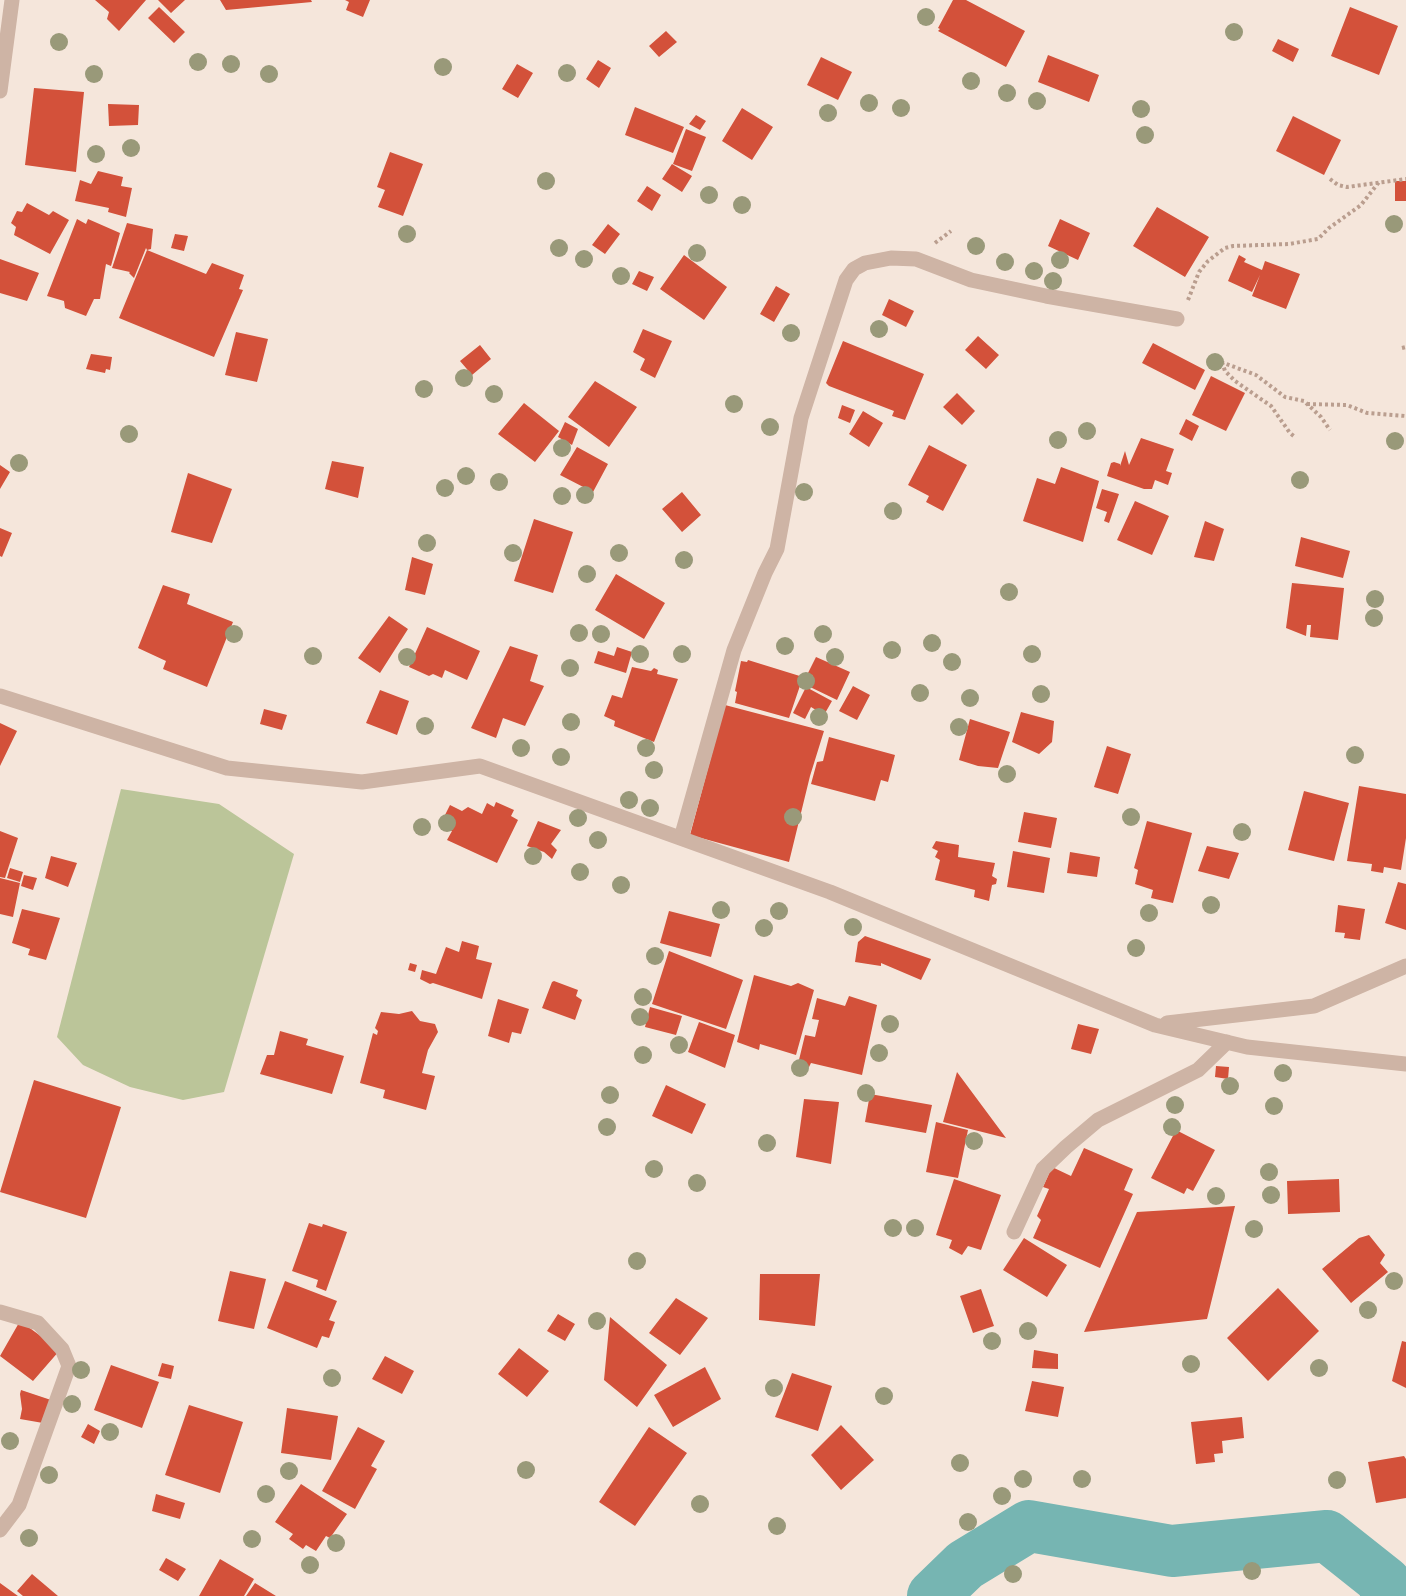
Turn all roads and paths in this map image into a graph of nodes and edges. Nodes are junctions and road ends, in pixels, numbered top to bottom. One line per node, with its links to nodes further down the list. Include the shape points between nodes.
1 (12, 0): 2 (street)
2 (0, 91)
3 (1330, 179): 5 (path, via 1347,187)
4 (1406, 179): 5 (path)
5 (1379, 182): 6 (path, via 1361,205 1318,239 1225,249 1199,273)
6 (1178, 319): 12 (street, via 971,280 916,259 891,258 854,269 846,280 801,418 777,549 734,650)
7 (1306, 404): 8 (path, via 1339,404 1367,413); 9 (path); 10 (path, via 1280,394 1256,375 1221,362 1235,381 1271,406)
8 (1406, 416)
9 (1330, 430)
10 (1295, 437)
11 (0, 696): 12 (street, via 227,768 362,782 480,766)
12 (681, 838): 14 (street, via 830,892)
13 (1406, 966): 14 (street, via 1314,1006)
14 (1155, 1025): 15 (street)
15 (1227, 1042): 16 (street); 17 (street, via 1198,1070 1098,1120 1066,1147 1043,1169)
16 (1406, 1064)
17 (1014, 1232)
18 (0, 1312): 19 (street, via 38,1323 62,1349 69,1366 19,1505)
19 (0, 1530)

